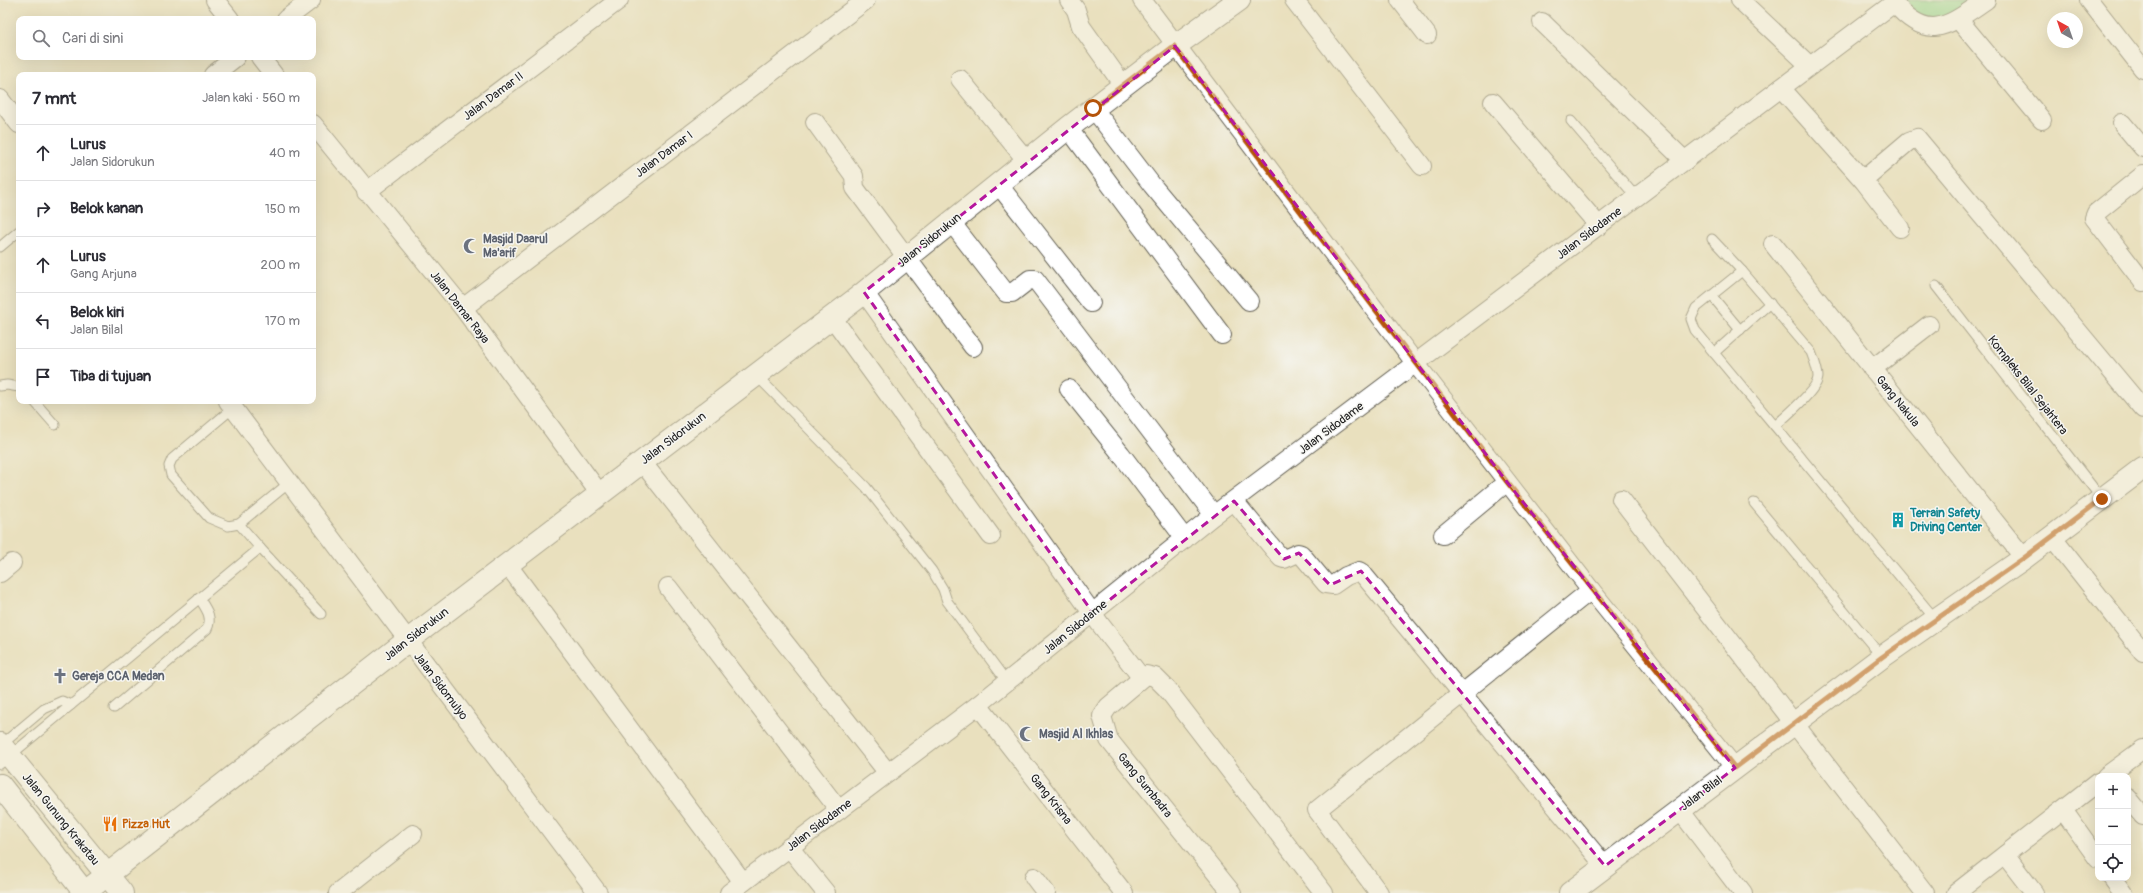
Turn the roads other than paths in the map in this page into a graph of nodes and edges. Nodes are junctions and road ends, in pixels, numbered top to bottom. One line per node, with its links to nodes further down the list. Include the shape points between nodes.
1 (215, 0): 14 (street)
2 (311, 0): 15 (street)
3 (619, 0): 46 (street, Jalan Damar II)
4 (866, 0): 64 (street, Jalan Damar I)
5 (1069, 0): 27 (street, via 1076,10 1081,26)
6 (1142, 0): 19 (street)
7 (1239, 0): 19 (street, Jalan Sidorukun)
8 (1294, 0): 42 (street)
9 (1400, 0): 18 (street)
10 (1740, 0): 22 (street)
11 (1986, 0): 16 (street)
12 (2089, 0): 23 (street)
13 (1892, 1): 16 (street, Jalan Sidodame, via 1905,16 1929,27 1940,27); 22 (street, Jalan Sidodame)
14 (228, 16)
15 (290, 16)
16 (1958, 19): 33 (street)
17 (1542, 22): 41 (street)
18 (1427, 35)
19 (1174, 46): 27 (street, Jalan Sidorukun); 71 (street)
20 (232, 60): 24 (street)
21 (262, 60): 25 (street)
22 (1810, 66): 28 (street, Jalan Sidodame)
23 (2143, 69)
24 (217, 72)
25 (272, 72)
26 (960, 79): 40 (street)
27 (1124, 85): 31 (street, Jalan Sidorukun)
28 (1781, 88): 41 (street, Jalan Sidodame); 44 (street)
29 (0, 99): 32 (street)
30 (1493, 102): 49 (street)
31 (1093, 108): 38 (street, Jalan Sidorukun); 61 (street, via 1152,185)
32 (16, 120)
33 (2042, 120)
34 (1571, 121): 47 (lane)
35 (815, 122): 55 (street, via 854,176 855,188)
36 (2122, 123): 39 (street)
37 (316, 128): 46 (street, Jalan Damar Raya)
38 (1068, 128): 40 (street, Jalan Sidorukun); 68 (street)
39 (2143, 148)
40 (1027, 161): 45 (street, Jalan Sidorukun)
41 (1685, 161): 47 (street, Jalan Sidodame)
42 (1422, 166)
43 (2143, 176): 57 (street, via 2096,213 2094,218)
44 (1863, 180): 50 (street); 79 (street, via 1909,140 1917,138)
45 (998, 184): 48 (street, Jalan Sidorukun); 62 (street)
46 (366, 192): 64 (street, Jalan Damar Raya)
47 (1636, 198): 49 (street, Jalan Sidodame)
48 (951, 222): 55 (street, Jalan Sidorukun); 91 (street, via 1006,293 1012,292 1030,279 1035,279)
49 (1599, 226): 71 (street, Jalan Sidodame)
50 (1900, 228)
51 (16, 234): 54 (lane)
52 (1712, 240): 56 (lane)
53 (1773, 244): 72 (street, Gang Nakula)
54 (0, 247)
55 (906, 259): 59 (street, Jalan Sidorukun); 69 (street)
56 (1742, 271): 60 (lane); 63 (lane)
57 (2143, 282)
58 (1936, 286): 88 (lane, Kompleks Bilal Sejahtera)
59 (864, 292): 65 (street, Jalan Sidorukun); 103 (street)
60 (1712, 296): 67 (lane); 70 (lane, via 1696,308 1691,319 1695,330)
61 (1249, 301)
62 (1092, 303)
63 (1770, 304): 67 (lane); 81 (lane, via 1811,352 1819,378 1814,387)
64 (463, 308): 86 (street, Jalan Damar Raya)
65 (832, 317): 73 (street, Jalan Sidorukun); 94 (street)
66 (1929, 325): 72 (street)
67 (1740, 330): 70 (lane)
68 (1222, 334)
69 (973, 347)
70 (1714, 353): 81 (lane)
71 (1416, 364): 84 (street); 89 (street, Jalan Sidodame)
72 (1872, 370): 98 (street, Gang Nakula)
73 (756, 375): 82 (street, Jalan Sidorukun); 110 (lane, via 866,487 932,571 947,601)
74 (0, 386): 75 (lane)
75 (16, 386)
76 (1069, 389): 96 (street, via 1122,454)
77 (37, 404): 80 (lane)
78 (230, 404): 85 (street, Jalan Sidomulyo); 92 (lane, via 172,460 169,466 171,475 209,518 228,526)
79 (2143, 409)
80 (55, 425)
81 (1775, 426): 105 (lane)
82 (642, 462): 86 (street, Jalan Sidorukun); 119 (street)
83 (2143, 468): 88 (street, Jalan Bilal)
84 (1507, 482): 93 (street); 101 (street)
85 (289, 483): 92 (lane); 106 (street, Jalan Sidomulyo)
86 (600, 494): 99 (street, Jalan Sidorukun)
87 (1621, 499): 115 (street)
88 (2102, 499): 95 (street, Jalan Bilal)
89 (1234, 501): 91 (street, Jalan Sidodame); 111 (street, via 1281,558 1301,554 1326,584 1333,585 1352,574 1362,573)
90 (1754, 503): 108 (lane)
91 (1214, 516): 96 (street, Jalan Sidodame)
92 (239, 524): 97 (lane)
93 (1443, 535)
94 (991, 536)
95 (2052, 537): 98 (street, Jalan Bilal); 107 (street)
96 (1185, 539): 103 (street, Jalan Sidodame)
97 (260, 548): 102 (lane); 104 (lane)
98 (2024, 558): 105 (street, Jalan Bilal)
99 (507, 564): 106 (street, Jalan Sidorukun); 136 (street)
100 (668, 587): 125 (street)
101 (1591, 590): 111 (street); 118 (street)
102 (200, 598): 112 (lane); 114 (lane, via 210,616 210,623 206,629)
103 (1093, 613): 109 (street); 110 (street, Jalan Sidodame)
104 (320, 614)
105 (1936, 620): 108 (street, Jalan Bilal)
106 (407, 641): 133 (street, Jalan Sidorukun); 140 (street, Jalan Sidomulyo)
107 (2143, 652)
108 (1882, 657): 115 (street, Jalan Bilal)
109 (1141, 677): 145 (street, Gang Sumbadra, via 1108,707 1102,716 1109,740); 146 (street, via 1155,677 1167,689)
110 (1007, 682): 113 (street, Jalan Sidodame)
111 (1461, 694): 132 (street); 147 (street, via 1316,810)
112 (71, 705): 117 (lane); 117 (lane, via 62,701 44,709)
113 (978, 705): 119 (street, Jalan Sidodame); 144 (street, Gang Krisna)
114 (114, 708)
115 (1793, 724): 118 (street, Jalan Bilal); 150 (street)
116 (2143, 749): 120 (street)
117 (2, 751): 133 (street, Jalan Gunung Krakatau)
118 (1735, 768): 124 (street, Jalan Bilal)
119 (888, 773): 125 (street, Jalan Sidodame)
120 (2110, 773)
121 (2095, 784): 126 (street)
122 (0, 785): 137 (street)
123 (2131, 802): 127 (street)
124 (1679, 809): 132 (street, Jalan Bilal); 149 (street)
125 (839, 810): 129 (street, Jalan Sidodame)
126 (2063, 810): 130 (street); 131 (street)
127 (2143, 816)
128 (413, 834): 139 (street)
129 (789, 847): 136 (street, Jalan Sidodame); 142 (street)
130 (2005, 855): 151 (street); 152 (street)
131 (2095, 855)
132 (1605, 866): 148 (street, Jalan Bilal)
133 (106, 875): 137 (street, Jalan Sidorukun); 138 (street, Jalan Gunung Krakatau)
134 (1034, 878): 143 (street)
135 (2114, 881): 153 (street)
136 (743, 882): 141 (street, Jalan Sidodame)
137 (84, 893)
138 (122, 893)
139 (338, 893)
140 (598, 893)
141 (729, 893)
142 (826, 893)
143 (1046, 893)
144 (1124, 893)
145 (1232, 893)
146 (1324, 893)
147 (1379, 893)
148 (1570, 893)
149 (1744, 893)
150 (1924, 893)
151 (1956, 893)
152 (2034, 893)
153 (2123, 893)

